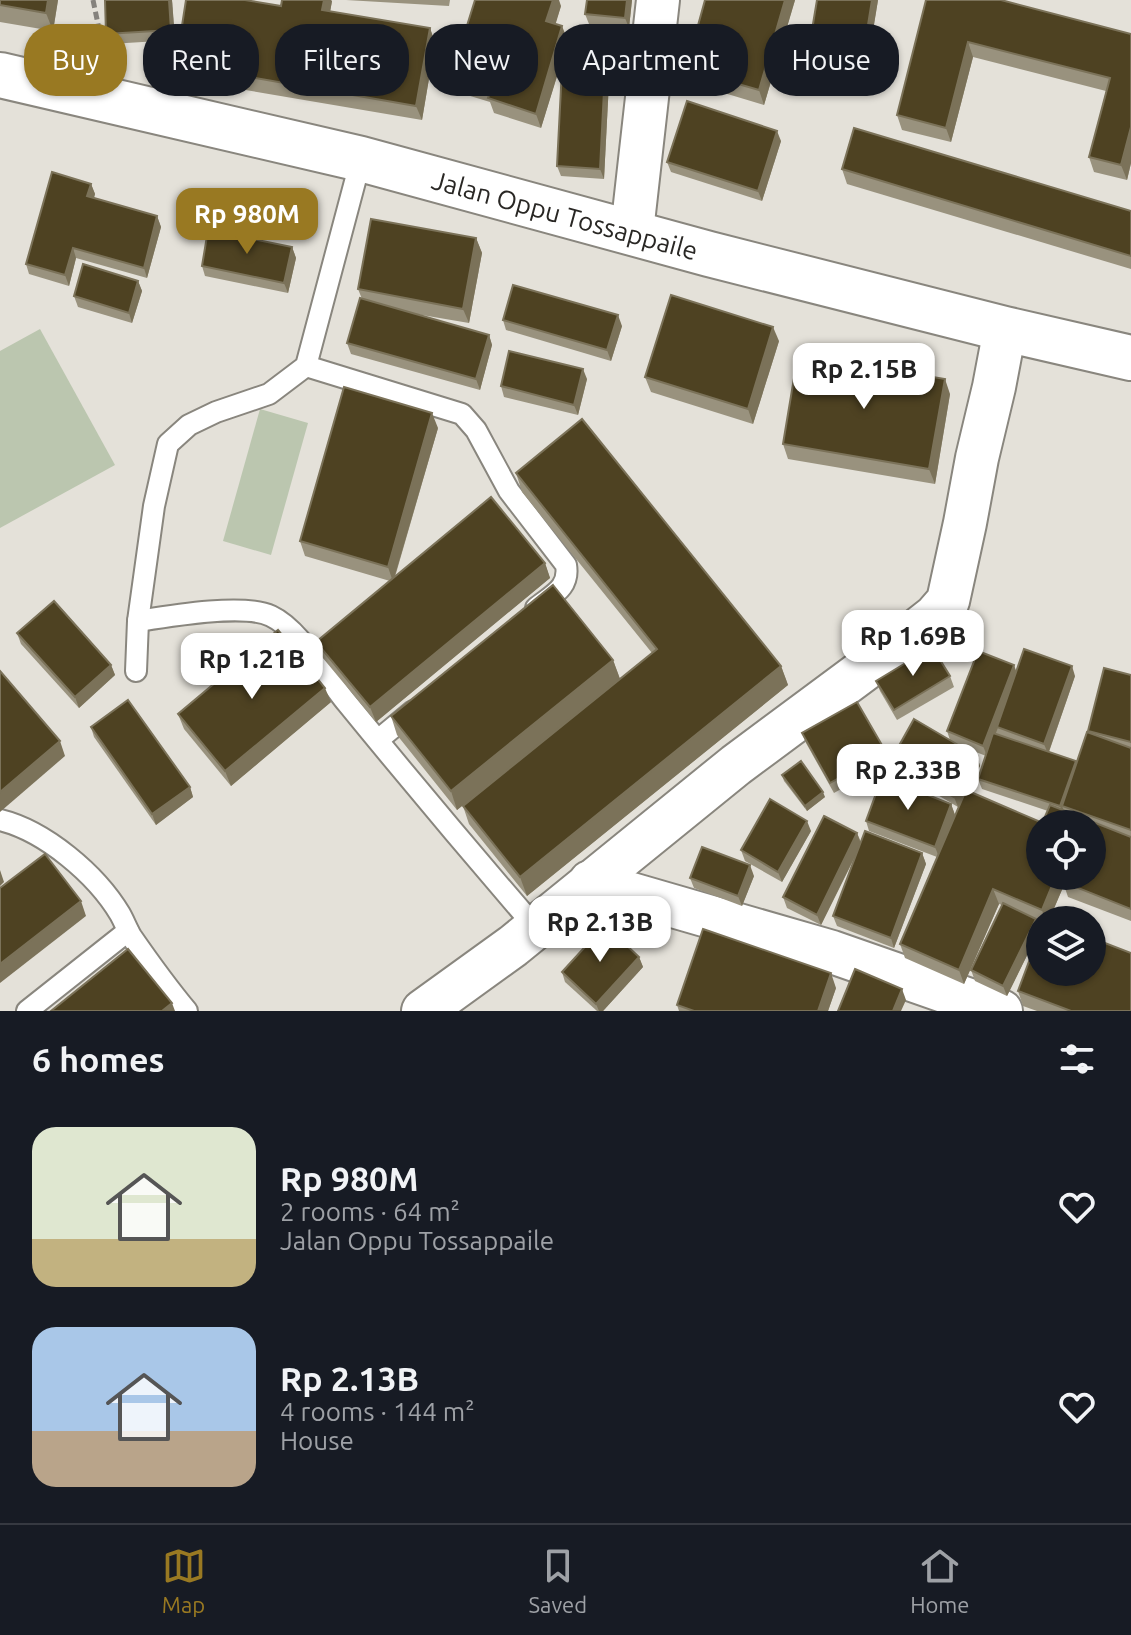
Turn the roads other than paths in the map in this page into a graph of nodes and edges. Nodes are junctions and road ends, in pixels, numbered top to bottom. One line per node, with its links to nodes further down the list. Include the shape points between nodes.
1 (658, 0): 4 (street)
2 (0, 75): 3 (main road, Jalan Oppu Tossappaile)
3 (361, 159): 4 (main road, Jalan Oppu Tossappaile); 7 (lane)
4 (632, 231): 5 (main road, Jalan Oppu Tossappaile)
5 (1005, 329): 6 (main road, Jalan Oppu Tossappaile); 14 (street, via 948,601)
6 (1131, 358)
7 (306, 366): 8 (lane, via 269,394 189,425 168,444); 9 (lane, via 462,414 476,430 509,491 566,565 563,586)
8 (138, 621): 10 (lane); 12 (lane, via 255,611 271,616 290,628)
9 (516, 625)
10 (136, 671)
11 (424, 702): 12 (lane)
12 (378, 740): 15 (lane)
13 (0, 820): 16 (lane, via 43,838 79,866)
14 (590, 882): 15 (street); 20 (street, via 832,952)
15 (536, 928): 19 (street)
16 (128, 931): 17 (lane); 18 (lane)
17 (27, 1011)
18 (187, 1011)
19 (423, 1011)
20 (1001, 1011)

